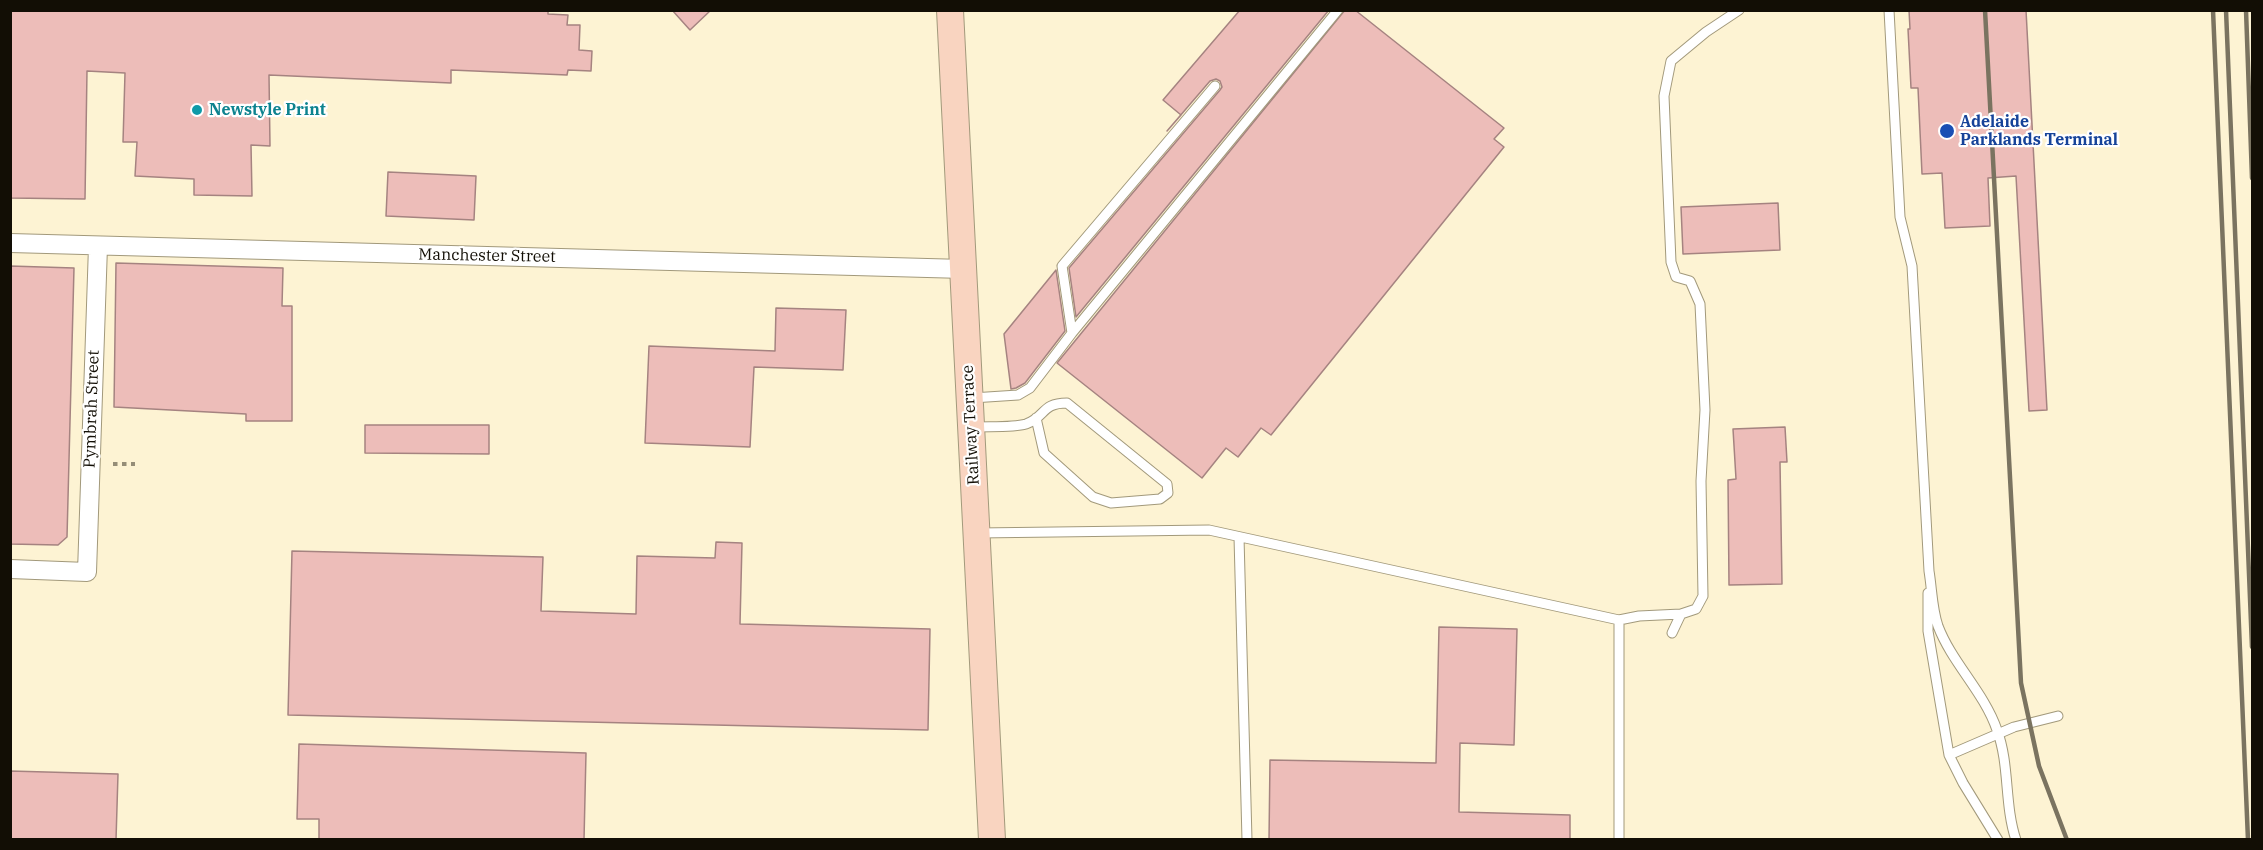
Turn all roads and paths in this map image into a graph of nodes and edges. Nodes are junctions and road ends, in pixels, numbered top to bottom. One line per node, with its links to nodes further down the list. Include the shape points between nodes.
1 (951, 10): 8 (main road, Railway Terrace)
2 (1338, 10): 9 (lane)
3 (1739, 10): 19 (lane, via 1671,61 1664,96 1671,262 1676,277 1690,281 1700,304 1705,410 1701,482 1703,596 1696,609)
4 (1889, 10): 18 (lane, via 1900,218 1912,266)
5 (1215, 86): 9 (lane, via 1062,266)
6 (10, 243): 7 (street, Manchester Street)
7 (98, 246): 8 (street, Manchester Street); 17 (street, Pymbrah Street, via 87,572)
8 (964, 268): 10 (main road, Railway Terrace)
9 (1072, 333): 10 (lane, via 1030,388 1017,394)
10 (970, 398): 12 (main road, Railway Terrace)
11 (1036, 418): 11 (lane, via 1048,406 1067,404 1167,484 1168,493 1160,499 1111,503 1093,497 1044,453); 12 (lane, via 1026,424)
12 (971, 428): 15 (main road, Railway Terrace)
13 (113, 464): 14 (path)
14 (135, 464)
15 (976, 533): 16 (lane, via 1209,530); 25 (main road, Railway Terrace)
16 (1239, 537): 20 (lane); 26 (lane)
17 (10, 569)
18 (1929, 571): 23 (lane, via 1939,627); 24 (lane, via 1928,631)
19 (1682, 614): 20 (lane); 21 (lane)
20 (1618, 620): 27 (lane)
21 (1672, 633)
22 (2058, 716): 23 (lane)
23 (1999, 734): 24 (lane); 29 (lane)
24 (1950, 755): 28 (lane)
25 (992, 840)
26 (1247, 840)
27 (1619, 840)
28 (1998, 840)
29 (2016, 840)

